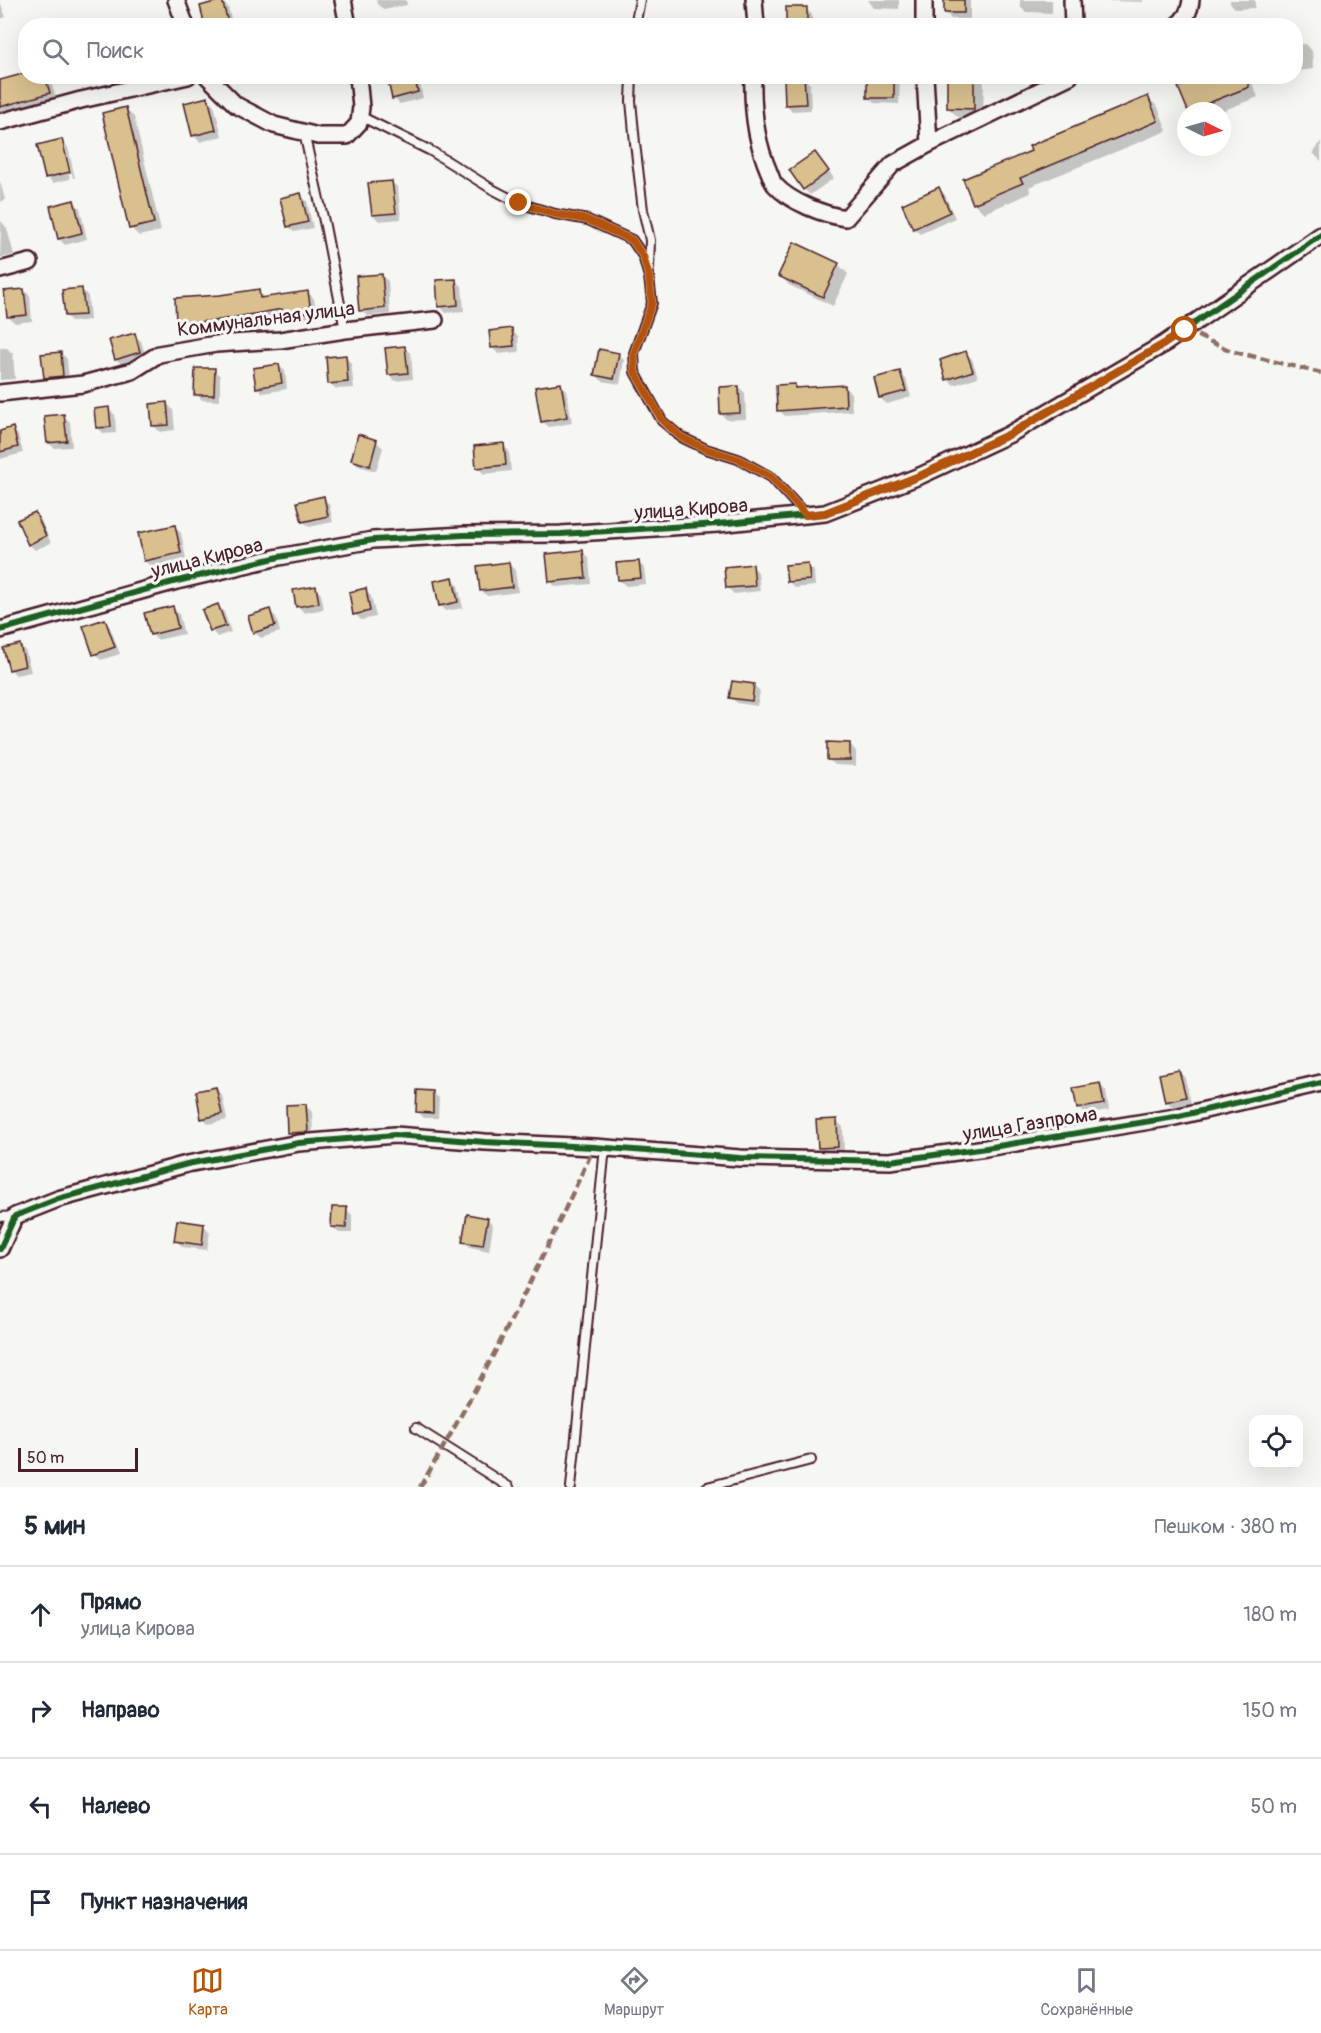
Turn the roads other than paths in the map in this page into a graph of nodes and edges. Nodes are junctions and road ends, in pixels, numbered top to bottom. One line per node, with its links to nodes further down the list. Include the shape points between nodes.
1 (176, 0): 8 (street)
2 (343, 0): 9 (street)
3 (640, 0): 10 (lane)
4 (754, 0): 11 (street)
5 (924, 0): 12 (street)
6 (1072, 0): 13 (street)
7 (1191, 0): 14 (street)
8 (183, 18)
9 (346, 18)
10 (636, 18)
11 (755, 18)
12 (924, 18)
13 (1073, 18)
14 (1185, 18)
15 (152, 84): 23 (street)
16 (215, 84): 24 (street, via 236,105 274,125)
17 (359, 84): 22 (street)
18 (632, 84): 29 (lane, via 635,143 650,240)
19 (753, 84): 25 (street, via 760,151 775,184 804,206 846,218 893,164)
20 (925, 84): 25 (street)
21 (1053, 84): 25 (street)
22 (360, 116): 24 (street, via 359,123 347,135); 29 (lane, via 431,151 519,203 588,220 632,240 643,256)
23 (0, 122)
24 (304, 133): 31 (lane)
25 (929, 144)
26 (1321, 235): 33 (street, улица Кирова, via 1164,344 1010,434 913,479 825,513)
27 (30, 262): 28 (street)
28 (0, 270)
29 (649, 277): 33 (lane, via 652,303 634,353 635,372 662,420 681,437 738,459 771,477)
30 (435, 320): 31 (street, Коммунальная улица)
31 (345, 330): 32 (street, Коммунальная улица, via 159,354 132,371 83,384)
32 (0, 393)
33 (806, 515): 34 (street, улица Кирова, via 561,534 373,540 173,582)
34 (0, 630)
35 (1321, 1083): 36 (street, улица Газпрома, via 1175,1117 900,1160 740,1158)
36 (605, 1147): 37 (street, улица Газпрома, via 395,1136 300,1143 187,1164); 42 (lane)
37 (7, 1217): 38 (street)
38 (0, 1249)
39 (416, 1428): 41 (lane)
40 (812, 1460): 43 (lane)
41 (509, 1487)
42 (571, 1487)
43 (707, 1487)

